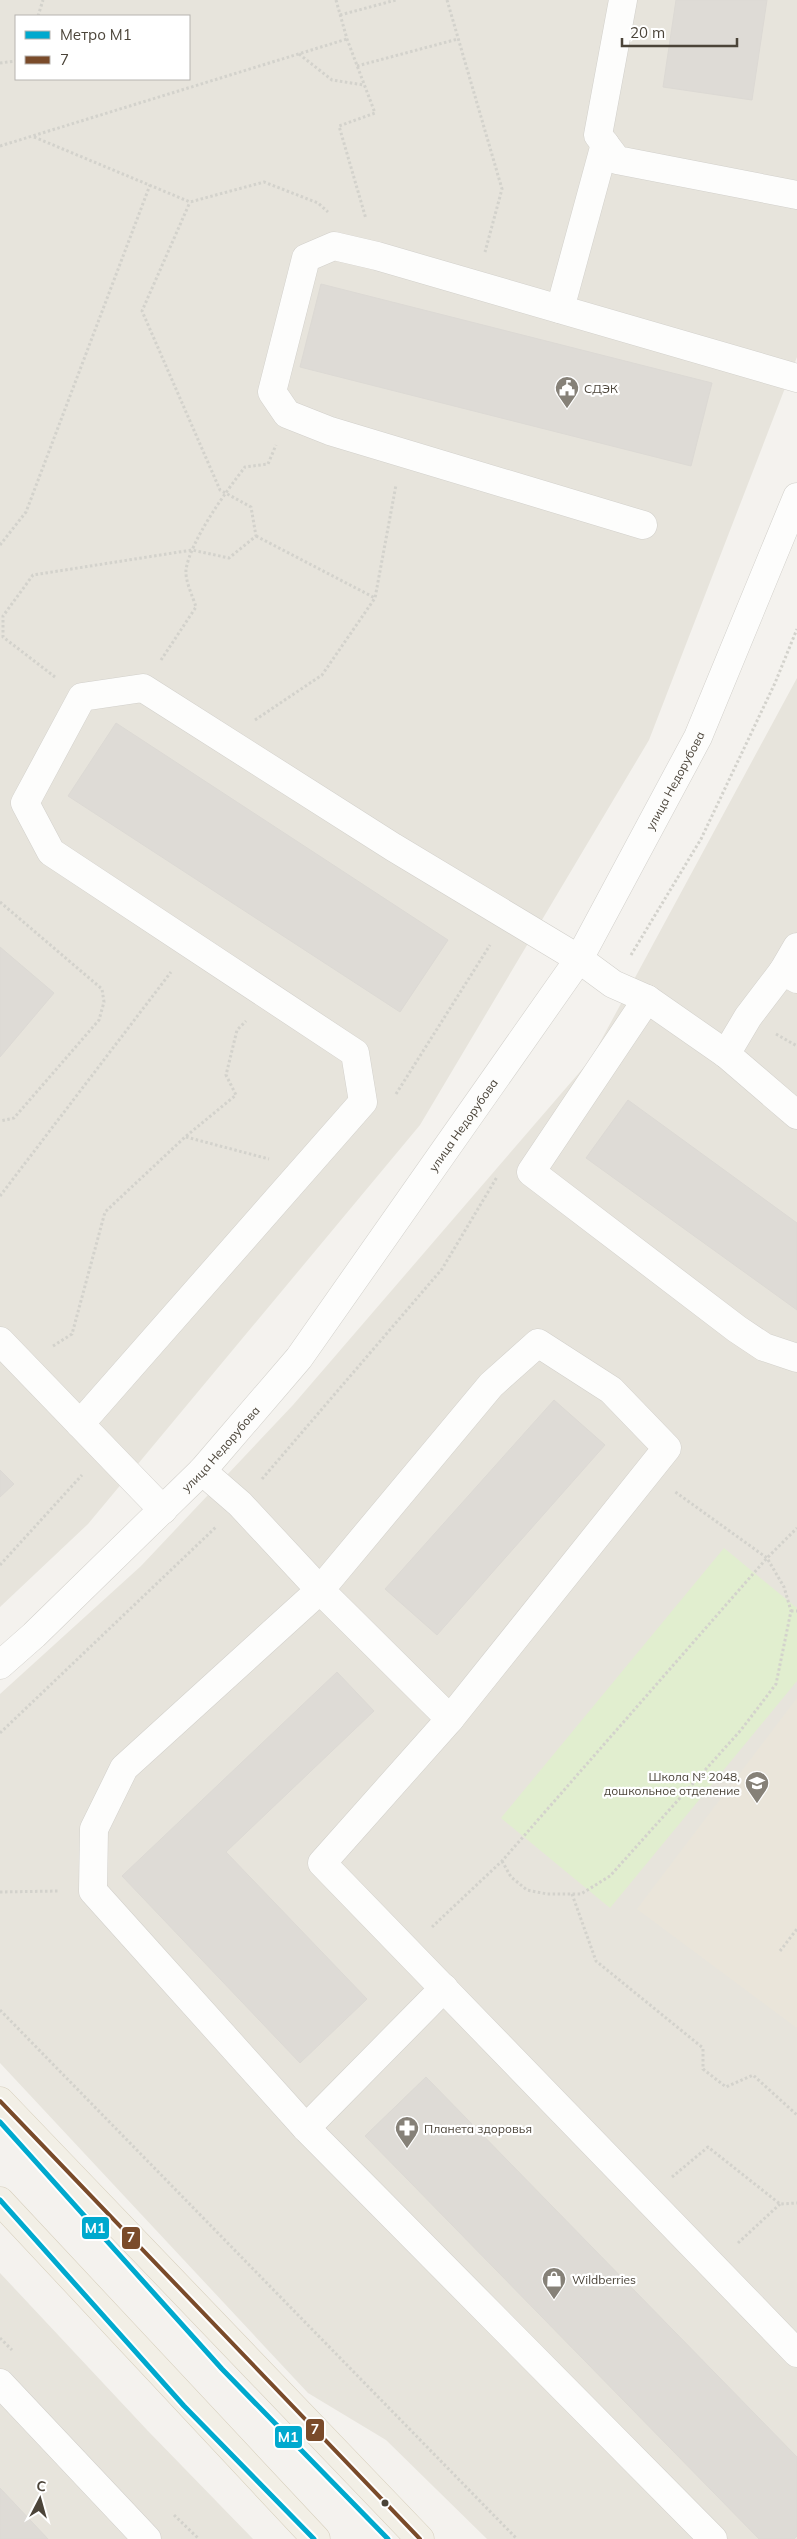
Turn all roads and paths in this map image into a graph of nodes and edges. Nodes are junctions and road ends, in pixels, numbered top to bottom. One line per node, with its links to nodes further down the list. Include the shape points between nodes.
1 (43, 0): 6 (path)
2 (336, 0): 7 (path)
3 (396, 0): 7 (path)
4 (447, 0): 9 (path)
5 (624, 0): 16 (street, via 598,135)
6 (38, 15)
7 (340, 15): 8 (path)
8 (347, 39): 10 (path); 13 (path)
9 (458, 39): 13 (path); 23 (path, via 502,189)
10 (299, 54): 14 (path, via 332,80); 15 (path)
11 (15, 61): 12 (path)
12 (0, 63)
13 (357, 66): 14 (path)
14 (364, 85): 22 (path, via 375,113 339,126)
15 (34, 137): 17 (path); 18 (path)
16 (605, 144): 19 (street, via 617,160); 24 (street)
17 (0, 146)
18 (150, 185): 20 (path); 32 (path, via 26,512)
19 (797, 195)
20 (190, 202): 21 (path, via 264,182 318,204 336,219); 28 (path, via 142,311 220,490)
21 (334, 246): 22 (street); 26 (street, via 306,258 272,392)
22 (377, 256): 23 (street)
23 (477, 285): 24 (street)
24 (560, 309): 25 (street)
25 (797, 378)
26 (287, 414): 27 (street, via 330,431); 28 (path, via 268,464 245,467)
27 (402, 452): 30 (street); 34 (path)
28 (225, 492): 31 (path, via 251,507); 33 (path)
29 (797, 497): 41 (street, улица Недорубова, via 698,738)
30 (643, 525)
31 (256, 536): 33 (path, via 229,558); 34 (path)
32 (0, 545)
33 (192, 550): 35 (path, via 186,572 196,607); 36 (path, via 33,575 3,616 3,637)
34 (375, 598): 37 (path, via 322,675 256,719)
35 (142, 688): 36 (street); 37 (street)
36 (82, 697): 39 (street, via 26,803 51,852)
37 (218, 736): 41 (street, via 392,847)
38 (0, 902): 47 (path, via 102,989 104,1002 99,1020 14,1118)
39 (192, 945): 43 (street); 50 (path)
40 (797, 947): 42 (street)
41 (579, 960): 44 (street, via 613,984); 55 (street, улица Недорубова, via 299,1358)
42 (790, 975): 45 (street, via 748,1017)
43 (270, 997): 48 (path, via 236,1030 226,1075 236,1094); 49 (street, via 355,1052 363,1102)
44 (647, 999): 45 (street); 52 (street, via 531,1172 764,1347)
45 (726, 1054): 46 (street)
46 (797, 1115)
47 (0, 1121)
48 (185, 1137): 49 (path); 53 (path, via 105,1212 72,1334)
49 (305, 1168): 54 (street)
50 (0, 1196)
51 (0, 1341): 53 (street)
52 (797, 1358)
53 (23, 1365): 54 (street)
54 (80, 1424): 57 (street)
55 (202, 1472): 57 (street, улица Недорубова); 60 (street, via 240,1504)
56 (648, 1472): 59 (path); 60 (street, via 667,1448 610,1390 538,1343 491,1385); 64 (street)
57 (163, 1510): 63 (street, улица Недорубова)
58 (797, 1528): 59 (path)
59 (767, 1558): 61 (path, via 784,1587); 65 (path)
60 (320, 1590): 64 (street); 66 (street, via 124,1768 94,1829)
61 (791, 1611): 62 (path); 68 (path, via 776,1684 741,1730 610,1876 581,1894)
62 (797, 1611)
63 (0, 1665)
64 (450, 1719): 70 (street, via 322,1863)
65 (502, 1861): 68 (path, via 511,1877 527,1890); 70 (path)
66 (93, 1891): 67 (path); 76 (street)
67 (0, 1892)
68 (572, 1894): 75 (path, via 596,1962 703,2048 703,2069 726,2087 753,2075)
69 (797, 1929): 71 (path)
70 (407, 1951): 72 (street)
71 (780, 1951)
72 (444, 1988): 76 (street); 77 (street)
73 (0, 2010): 87 (path)
74 (0, 2101): 86 (main road)
75 (797, 2115)
76 (306, 2128): 88 (street)
77 (646, 2198): 80 (path, via 708,2147); 81 (street)
78 (0, 2201): 85 (main road)
79 (797, 2203): 80 (path)
80 (780, 2204): 81 (path)
81 (713, 2267): 82 (street)
82 (797, 2353)
83 (0, 2383): 84 (street)
84 (148, 2539)
85 (316, 2539)
86 (420, 2539)
87 (517, 2539)
88 (713, 2539)

